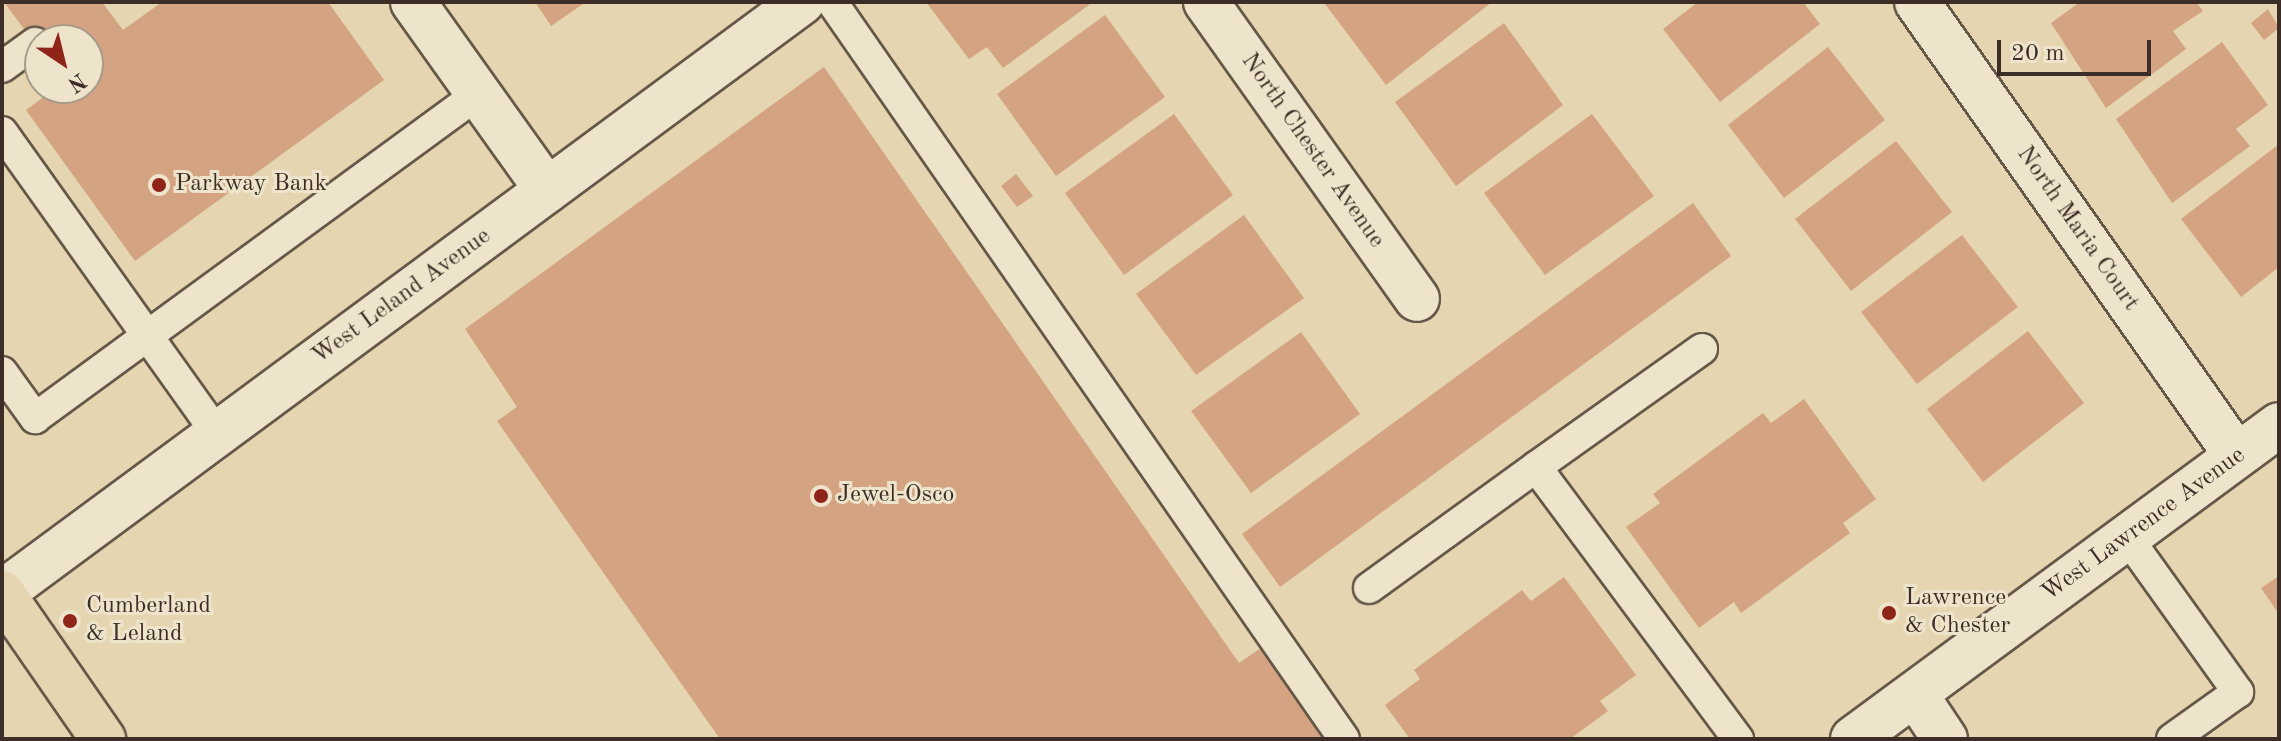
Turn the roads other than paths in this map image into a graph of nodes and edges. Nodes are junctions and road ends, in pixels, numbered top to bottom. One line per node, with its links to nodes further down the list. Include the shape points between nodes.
1 (413, 2): 8 (street)
2 (802, 2): 10 (street, West Leland Avenue)
3 (832, 2): 24 (lane)
4 (1206, 2): 11 (street, North Chester Avenue)
5 (1917, 2): 17 (street, North Maria Court)
6 (24, 51): 7 (lane)
7 (2, 67)
8 (478, 94): 10 (street); 12 (lane)
9 (2, 132): 12 (lane)
10 (547, 190): 16 (street, West Leland Avenue)
11 (1417, 299)
12 (148, 336): 14 (lane, via 35,418); 16 (lane)
13 (1702, 349): 18 (lane)
14 (2, 372)
15 (2279, 425): 17 (street, West Lawrence Avenue)
16 (217, 433): 21 (street, West Leland Avenue)
17 (2237, 456): 19 (street, West Lawrence Avenue)
18 (1536, 467): 20 (lane); 25 (lane)
19 (2127, 537): 22 (street, West Lawrence Avenue); 28 (lane, via 2238,692)
20 (1369, 588)
21 (2, 593): 23 (main road)
22 (1915, 694): 26 (street, West Lawrence Avenue); 27 (street)
23 (103, 739)
24 (1344, 739)
25 (1738, 739)
26 (1853, 739)
27 (1945, 739)
28 (2172, 739)

